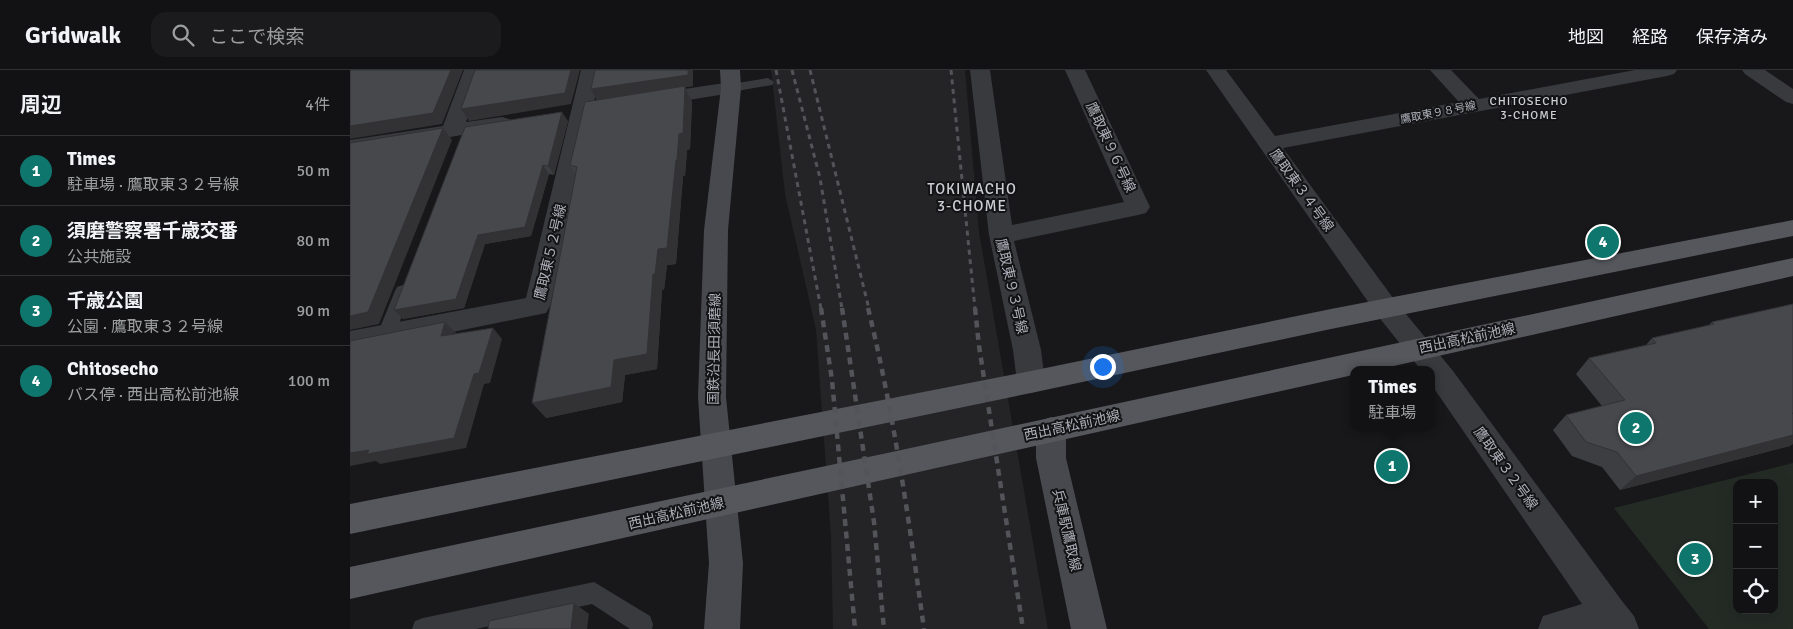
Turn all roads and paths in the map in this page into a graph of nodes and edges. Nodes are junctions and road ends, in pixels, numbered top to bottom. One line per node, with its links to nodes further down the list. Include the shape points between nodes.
1 (474, 70): 15 (street)
2 (591, 70): 23 (street, 鷹取東５２号線, via 537,306)
3 (980, 70): 19 (street, 鷹取東９３号線)
4 (1076, 70): 19 (street, 鷹取東９６号線, via 1138,207)
5 (1216, 70): 16 (street, 鷹取東３４号線)
6 (1440, 70): 13 (street)
7 (1667, 70): 13 (street, 鷹取東９８号線)
8 (1752, 70): 11 (street)
9 (730, 79): 10 (lane); 12 (street); 30 (street, 国鉄沿長田須磨線, via 716,230 712,398)
10 (768, 82)
11 (1793, 98)
12 (631, 103)
13 (1473, 105): 16 (street, 鷹取東９８号線)
14 (520, 120): 15 (street)
15 (459, 134): 17 (street)
16 (1269, 144): 22 (street, 鷹取東３４号線)
17 (350, 147)
18 (1793, 228): 22 (main road)
19 (1000, 235): 28 (street, 鷹取東９３号線, via 1027,350)
20 (1793, 266): 25 (main road, 西出高松前池線)
21 (407, 280): 23 (lane)
22 (1387, 309): 25 (street, 鷹取東３２号線); 28 (main road)
23 (386, 335): 24 (street, 鷹取東５２号線)
24 (350, 342)
25 (1420, 348): 26 (street, 鷹取東３２号線); 29 (main road, 西出高松前池線)
26 (1433, 366)
27 (1435, 369): 34 (street, 鷹取東３２号線)
28 (1030, 382): 30 (main road)
29 (1051, 430): 31 (main road, 西出高松前池線); 38 (street, 兵庫駅鷹取線, via 1051,458)
30 (716, 444): 31 (street, 国鉄沿長田須磨線); 32 (main road)
31 (721, 503): 33 (main road, 西出高松前池線); 37 (street, 国鉄沿長田須磨線, via 726,563)
32 (350, 518)
33 (350, 583)
34 (1616, 621): 39 (street)
35 (423, 629): 36 (lane, via 594,592 642,624)
36 (641, 629)
37 (722, 629)
38 (1089, 629)
39 (1556, 629)

